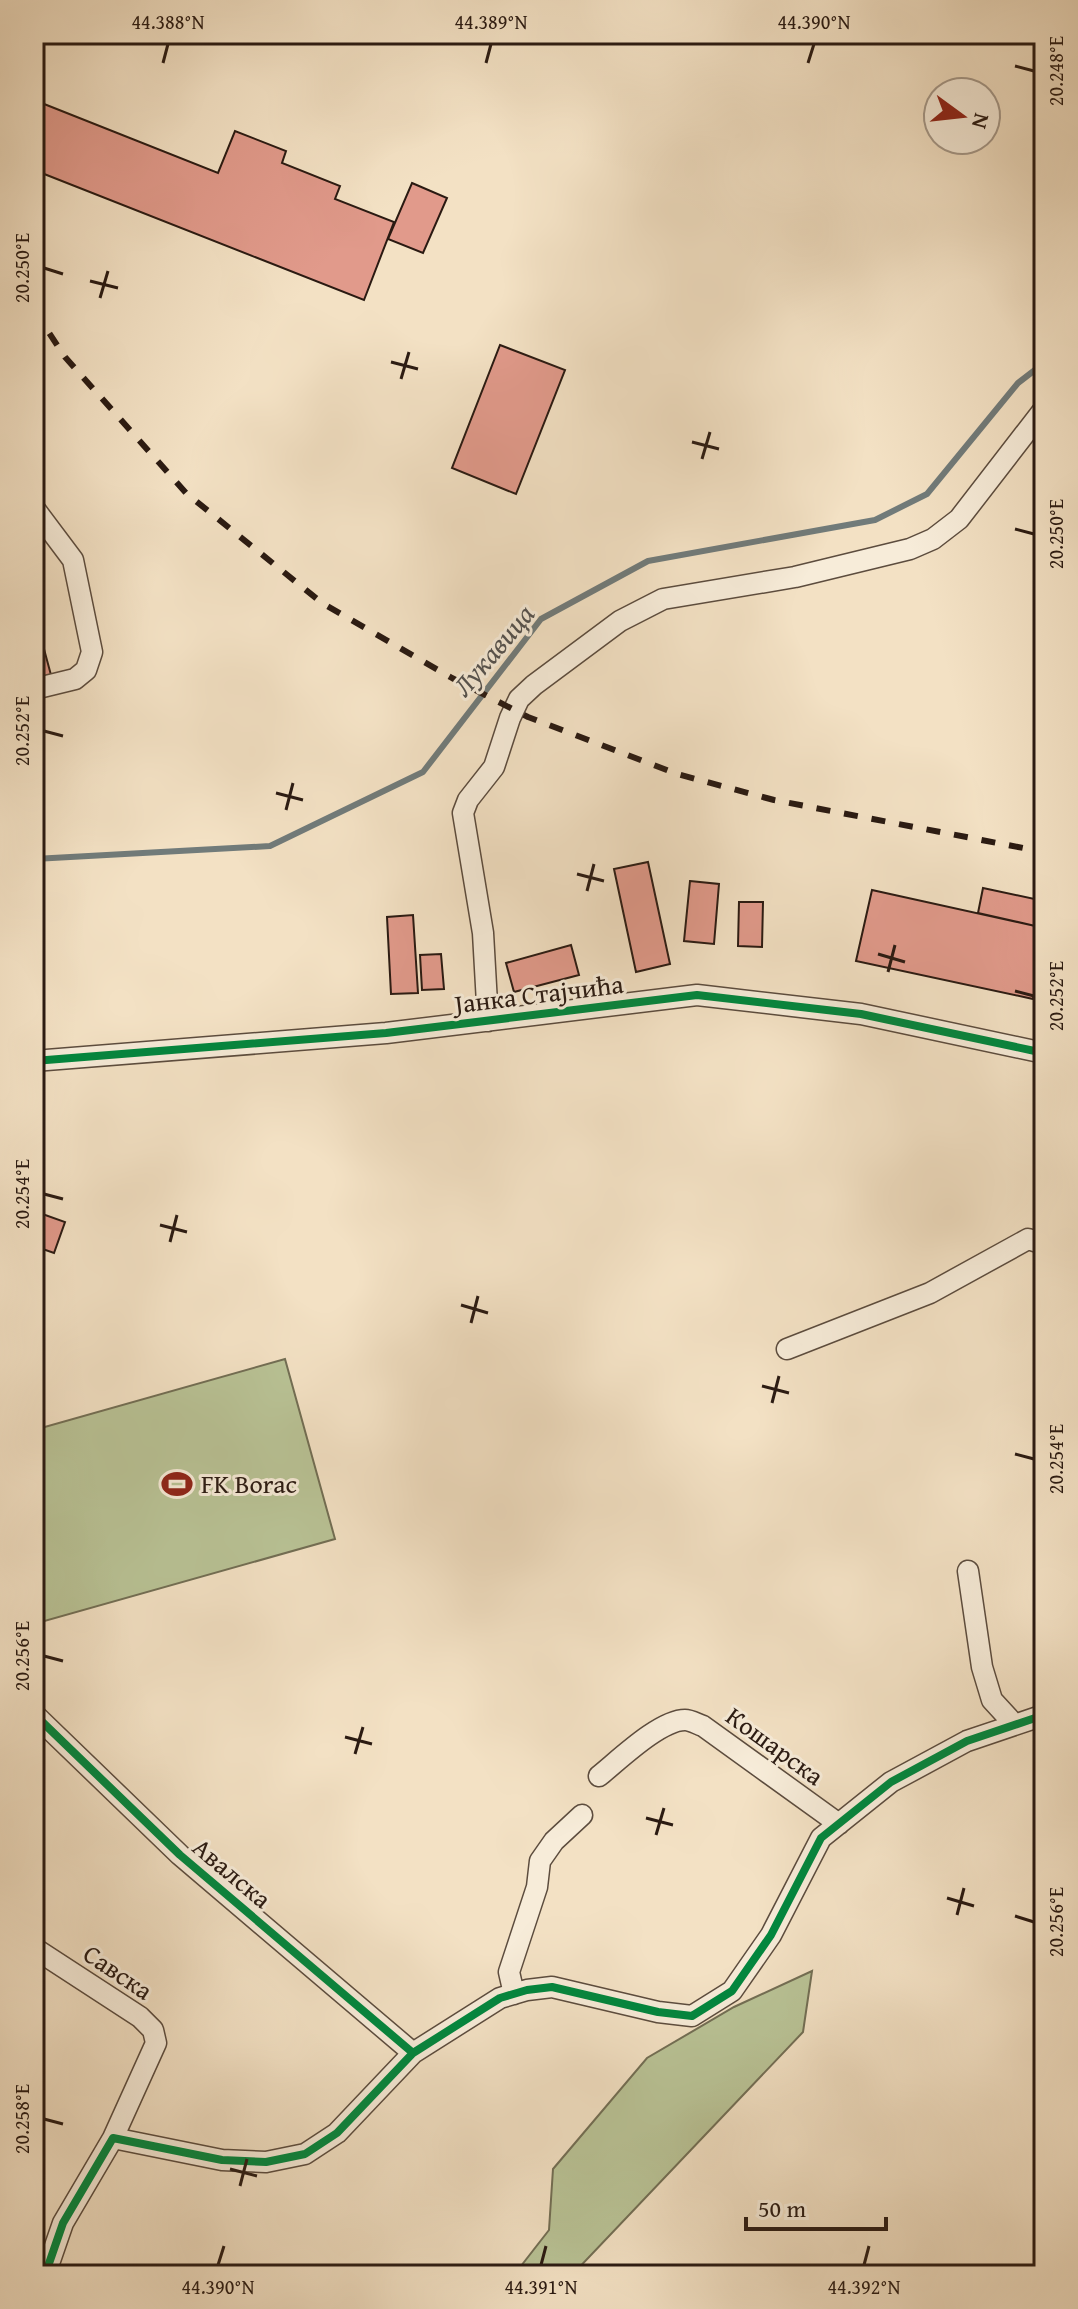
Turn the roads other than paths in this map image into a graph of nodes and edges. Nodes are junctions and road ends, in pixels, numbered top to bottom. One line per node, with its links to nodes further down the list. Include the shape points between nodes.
1 (1044, 409): 4 (street, via 959,519 933,539 795,577 663,599 620,621 526,691 510,718 494,767 463,813 483,933)
2 (34, 508): 3 (street, via 73,560 92,652 86,670 75,679)
3 (34, 689)
4 (488, 1021): 5 (street, Јанка Стајчића, via 697,995 861,1014); 6 (street, Јанка Стајчића)
5 (1044, 1053)
6 (34, 1061)
7 (1036, 1241): 8 (street, via 930,1293)
8 (787, 1349)
9 (968, 1571): 12 (street, via 982,1667 992,1700)
10 (34, 1714): 18 (street, Авалска, via 180,1855)
11 (1044, 1715): 12 (street)
12 (1014, 1724): 15 (street, via 967,1741 891,1782)
13 (599, 1776): 15 (street, Кошарска, via 659,1729 688,1720)
14 (582, 1815): 17 (street, via 540,1861 537,1887 509,1972)
15 (839, 1824): 17 (street, via 821,1838 771,1935 732,1991 692,2016 552,1987)
16 (34, 1948): 19 (street, Савска, via 153,2030 156,2043)
17 (514, 1994): 18 (street)
18 (413, 2053): 19 (street, via 337,2133 305,2154 266,2162 222,2160)
19 (113, 2138): 20 (street, Савска, via 63,2223)
20 (45, 2275)

